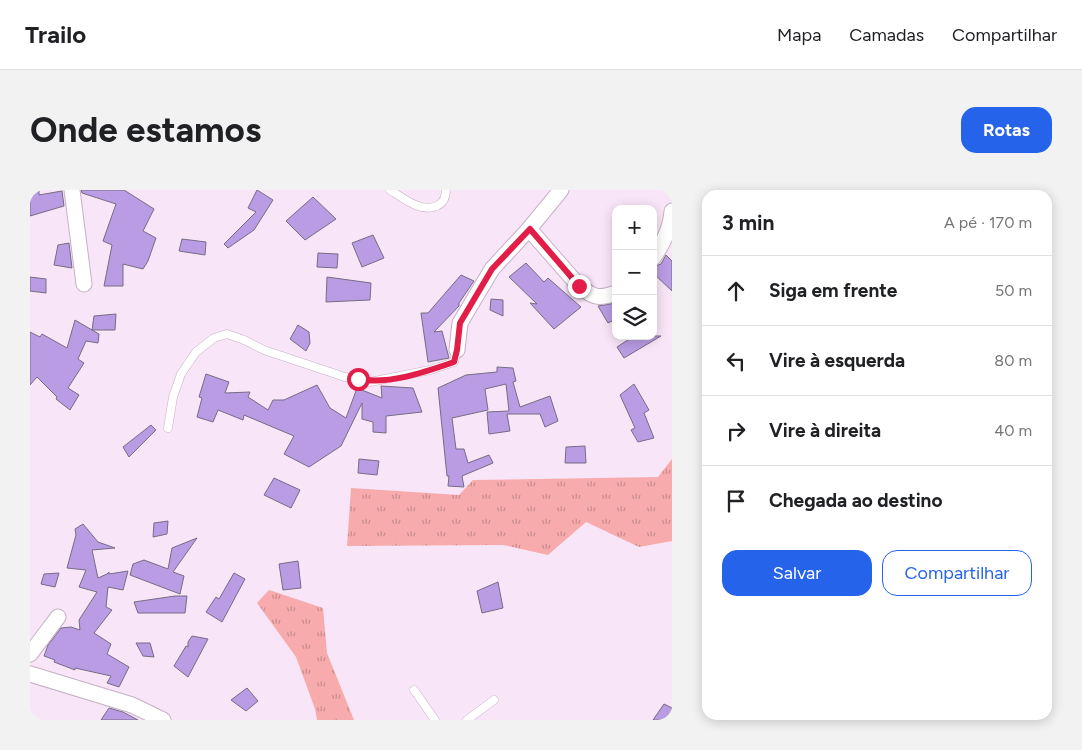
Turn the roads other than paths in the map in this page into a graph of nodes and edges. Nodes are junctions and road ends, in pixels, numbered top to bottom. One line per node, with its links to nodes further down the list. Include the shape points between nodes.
1 (72, 190): 9 (street)
2 (390, 190): 3 (lane, via 421,207 431,208 441,204)
3 (446, 190)
4 (561, 190): 7 (street)
5 (672, 212): 6 (street)
6 (672, 219): 8 (street)
7 (530, 229): 10 (street, via 579,286 602,298); 11 (street, via 492,269 478,291 460,323)
8 (657, 252)
9 (84, 284)
10 (612, 294)
11 (457, 350): 12 (lane, via 454,362 370,382 264,350 227,334 214,338 196,352 181,374 173,396)
12 (168, 428)
13 (58, 617): 14 (street)
14 (30, 654)
15 (30, 674): 18 (street, via 132,705)
16 (414, 690): 19 (lane)
17 (494, 700): 20 (lane)
18 (163, 720)
19 (434, 720)
20 (467, 720)

